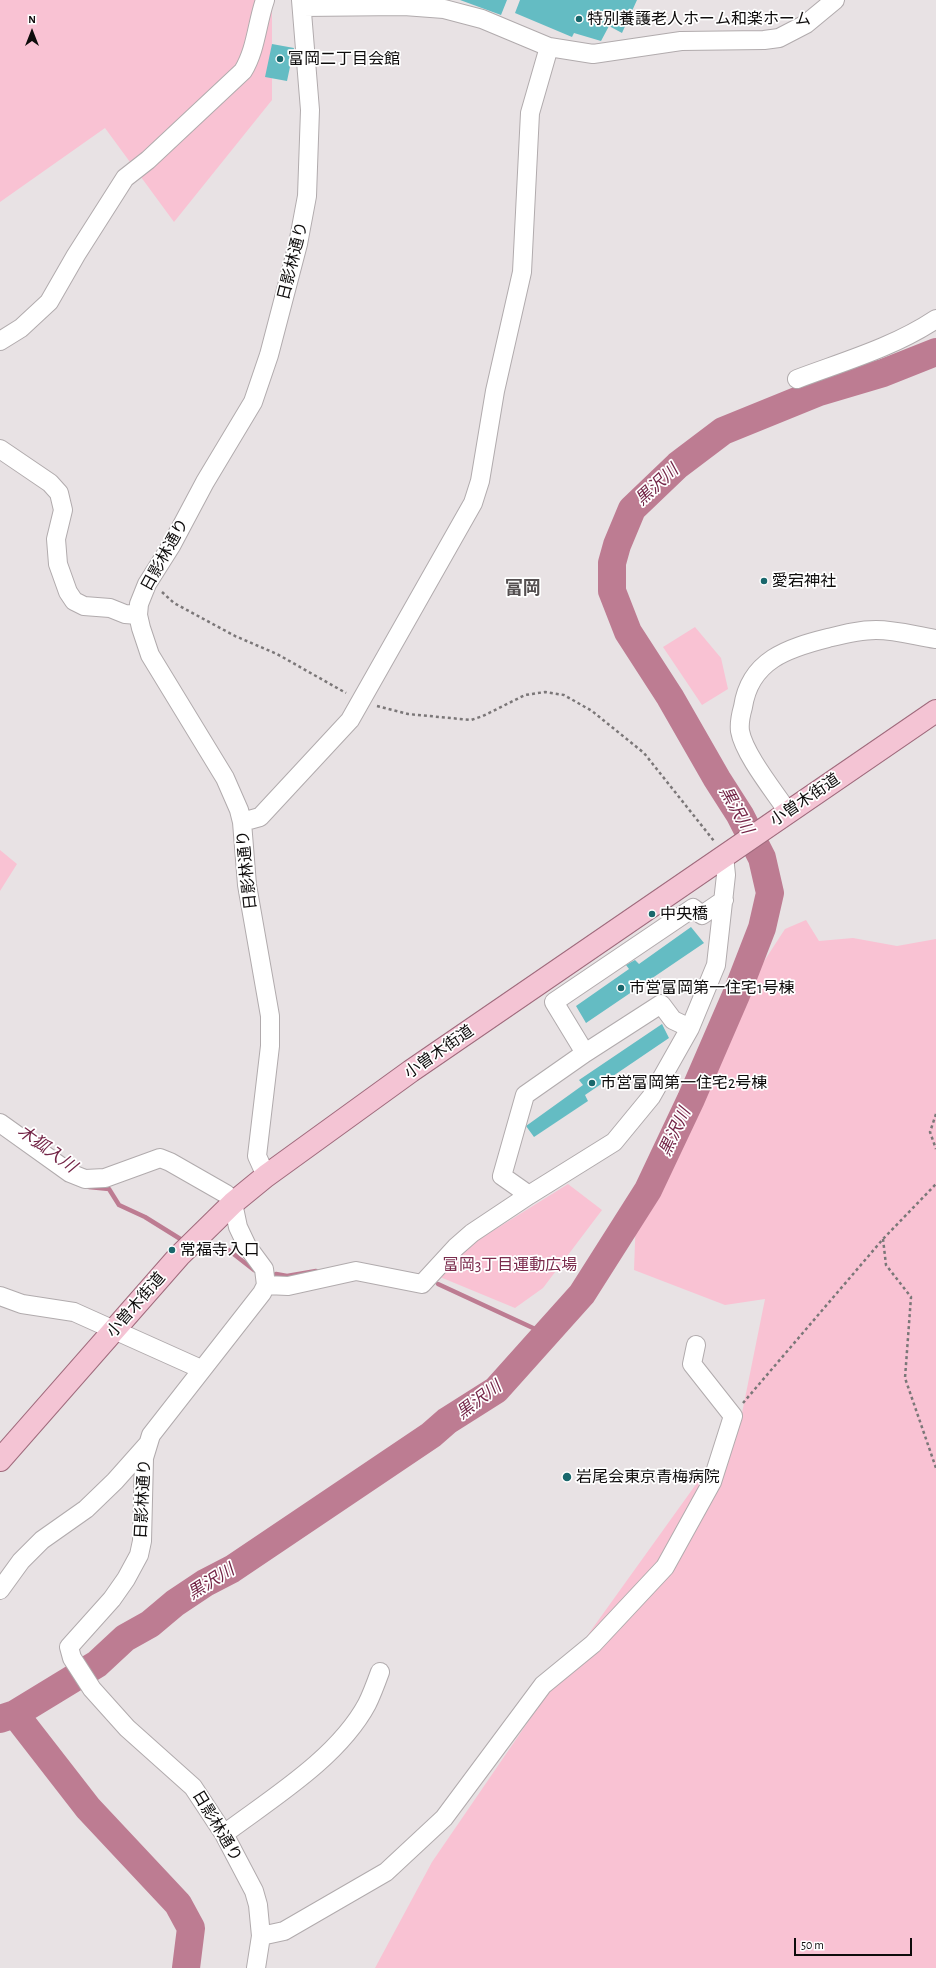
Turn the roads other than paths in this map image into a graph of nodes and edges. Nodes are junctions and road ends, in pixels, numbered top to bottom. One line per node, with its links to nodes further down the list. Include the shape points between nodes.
1 (265, 0): 6 (street, via 250,56 243,71 154,155 125,178 76,254 49,302 21,328)
2 (835, 0): 4 (street, via 806,24 779,38 686,41 593,54)
3 (302, 3): 4 (street, via 444,9 482,20); 9 (street, 日影林通り, via 310,110 307,196 298,244 269,355 253,402 147,584 139,604)
4 (550, 47): 13 (street, via 530,113 522,272 495,391 480,481 473,503 350,720 260,817)
5 (936, 319): 7 (street, via 914,334)
6 (0, 341)
7 (798, 379)
8 (0, 449): 9 (street, via 59,493 63,510 56,539 58,564 74,601 84,606 110,608 125,614)
9 (138, 615): 13 (street, 日影林通り, via 150,655 225,778)
10 (936, 639): 12 (street, via 899,631 860,631 805,644 778,654 760,667 749,683 740,730 745,747)
11 (936, 711): 12 (main road, 小曽木街道)
12 (780, 817): 14 (main road, 小曽木街道)
13 (242, 822): 19 (street, 日影林通り, via 247,885 270,1016 270,1046 257,1156)
14 (726, 854): 15 (street); 19 (main road, 小曽木街道, via 411,1071)
15 (724, 900): 16 (street, via 716,965); 17 (street, via 702,916 693,908 554,1002)
16 (690, 1028): 17 (street, via 673,1020 661,1004); 20 (street, via 651,1097 614,1142)
17 (585, 1053): 20 (street, via 525,1095 502,1176)
18 (0, 1122): 21 (street, via 70,1173 80,1177 93,1180 105,1178 160,1158 213,1185 226,1194)
19 (266, 1176): 21 (main road, 小曽木街道)
20 (529, 1195): 22 (street, via 472,1233 422,1284 356,1271 288,1286)
21 (233, 1203): 22 (street, via 238,1227 247,1246 264,1269); 24 (main road, 小曽木街道, via 179,1256)
22 (266, 1285): 26 (street, 日影林通り, via 253,1306)
23 (0, 1296): 24 (street, via 22,1304 74,1312)
24 (114, 1330): 26 (street); 28 (main road, 小曽木街道)
25 (696, 1345): 32 (street, via 692,1364 732,1416 712,1482 665,1566 593,1644 544,1685 444,1818 386,1872 284,1931)
26 (202, 1369): 27 (street, 日影林通り, via 157,1426)
27 (147, 1444): 29 (street, via 86,1509 42,1540); 31 (street, 日影林通り, via 139,1555 126,1579 96,1618 70,1644 69,1651 92,1689 127,1728 193,1787)
28 (0, 1460)
29 (0, 1590)
30 (380, 1672): 31 (street, via 367,1704 318,1764)
31 (224, 1834): 32 (street, 日影林通り, via 254,1891)
32 (261, 1936): 33 (street, 日影林通り)
33 (256, 1968)

